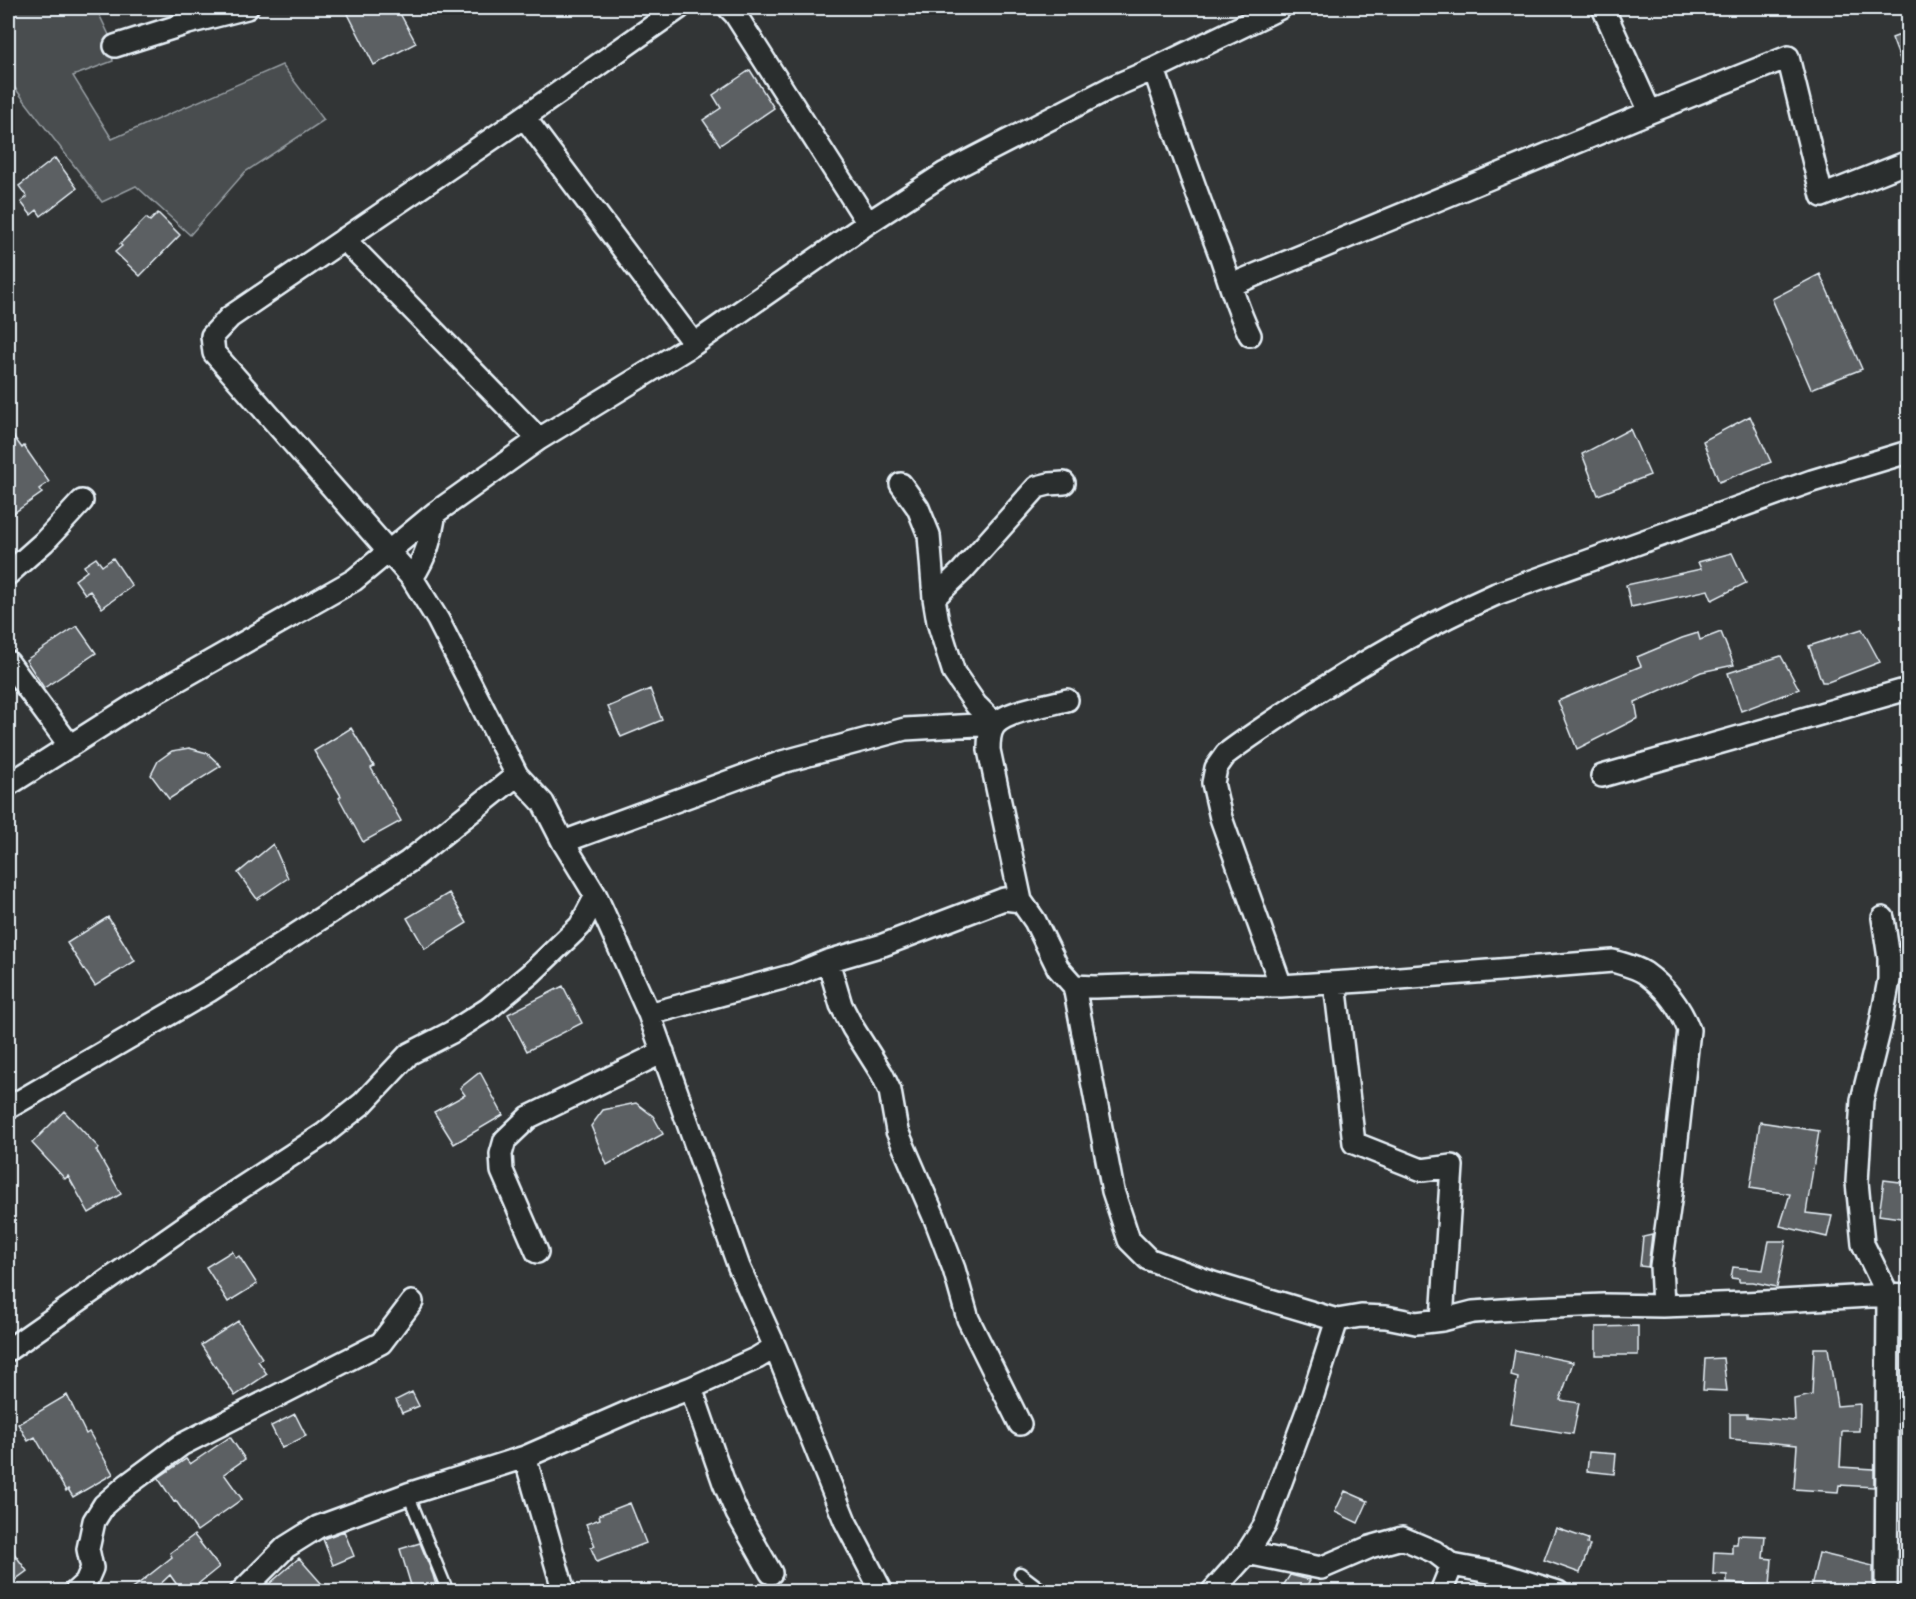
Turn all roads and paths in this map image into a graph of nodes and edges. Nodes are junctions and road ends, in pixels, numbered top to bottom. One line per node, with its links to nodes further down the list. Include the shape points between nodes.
1 (247, 8): 6 (street)
2 (679, 8): 9 (street)
3 (729, 8): 11 (street)
4 (1603, 8): 8 (street)
5 (1272, 9): 7 (street)
6 (115, 46)
7 (1154, 69): 11 (street, via 945,173); 13 (street)
8 (1650, 111): 10 (street, via 1788,57 1822,196); 13 (street)
9 (524, 117): 12 (street); 15 (street)
10 (1908, 162)
11 (868, 223): 15 (street)
12 (344, 239): 16 (street); 22 (street, via 230,317 212,336 214,353)
13 (1231, 285): 14 (street)
14 (1250, 335)
15 (694, 344): 16 (street)
16 (539, 439): 21 (street)
17 (1908, 452): 41 (street, via 1812,481 1496,594 1409,637 1329,684 1226,754 1215,768 1213,783 1221,818)
18 (1064, 483): 25 (street, via 1037,487)
19 (901, 484): 25 (street, via 918,507 929,535)
20 (82, 501): 23 (street)
21 (435, 513): 22 (street); 24 (street, via 424,560)
22 (388, 553): 24 (street); 30 (street, via 354,580 134,705)
23 (8, 574)
24 (412, 579): 31 (street, via 438,620)
25 (934, 598): 29 (street, via 954,673)
26 (8, 662): 30 (street)
27 (1908, 688): 32 (street)
28 (1067, 700): 29 (street, via 1007,716)
29 (995, 724): 34 (street, via 906,729 793,759); 36 (street, via 989,750)
30 (70, 746): 33 (street)
31 (517, 775): 34 (street, via 543,803); 44 (street, via 408,862 209,991)
32 (1602, 776)
33 (8, 785)
34 (563, 842): 35 (street)
35 (596, 896): 42 (street); 52 (street, via 580,926 488,1009 409,1054 363,1103 324,1134)
36 (1020, 901): 38 (street, via 1004,899 883,945); 40 (street, via 1035,921 1058,968)
37 (1883, 918): 46 (street, via 1889,980 1862,1100 1857,1182 1863,1244)
38 (828, 961): 42 (street, via 761,985); 54 (street, via 841,1005 890,1091 897,1131 954,1269 968,1319)
39 (1335, 983): 41 (street); 48 (street, via 1613,961 1644,972 1667,993 1689,1030 1661,1266); 50 (street, via 1354,1143 1422,1170 1452,1166)
40 (1074, 986): 41 (street); 49 (street, via 1113,1191 1129,1240 1148,1258 1202,1279)
41 (1281, 986)
42 (649, 1014): 43 (street)
43 (663, 1052): 45 (street, via 529,1117 505,1140 502,1171); 51 (street, via 739,1268)
44 (8, 1108)
45 (537, 1251)
46 (1898, 1296): 48 (street); 70 (street)
47 (412, 1302): 61 (street, via 381,1342 181,1445 127,1485 104,1505 94,1521 88,1549 92,1568 86,1582)
48 (1663, 1306): 50 (street, via 1473,1312)
49 (1337, 1320): 50 (street, via 1361,1316 1416,1323); 57 (street, via 1265,1524)
50 (1442, 1320)
51 (775, 1347): 53 (street); 65 (street, via 844,1521)
52 (8, 1350)
53 (691, 1388): 55 (street); 59 (street, via 724,1483)
54 (1020, 1424)
55 (525, 1457): 56 (street); 64 (street)
56 (408, 1494): 62 (street, via 318,1527 286,1547); 63 (lane)
57 (1246, 1553): 58 (street, via 1321,1568 1402,1538); 67 (street)
58 (1452, 1564): 68 (street); 69 (street)
59 (771, 1573)
60 (1020, 1573): 66 (lane)
61 (75, 1592)
62 (241, 1592)
63 (448, 1592)
64 (564, 1592)
65 (882, 1592)
66 (1045, 1592)
67 (1212, 1592)
68 (1441, 1592)
69 (1558, 1592)
70 (1886, 1592)

